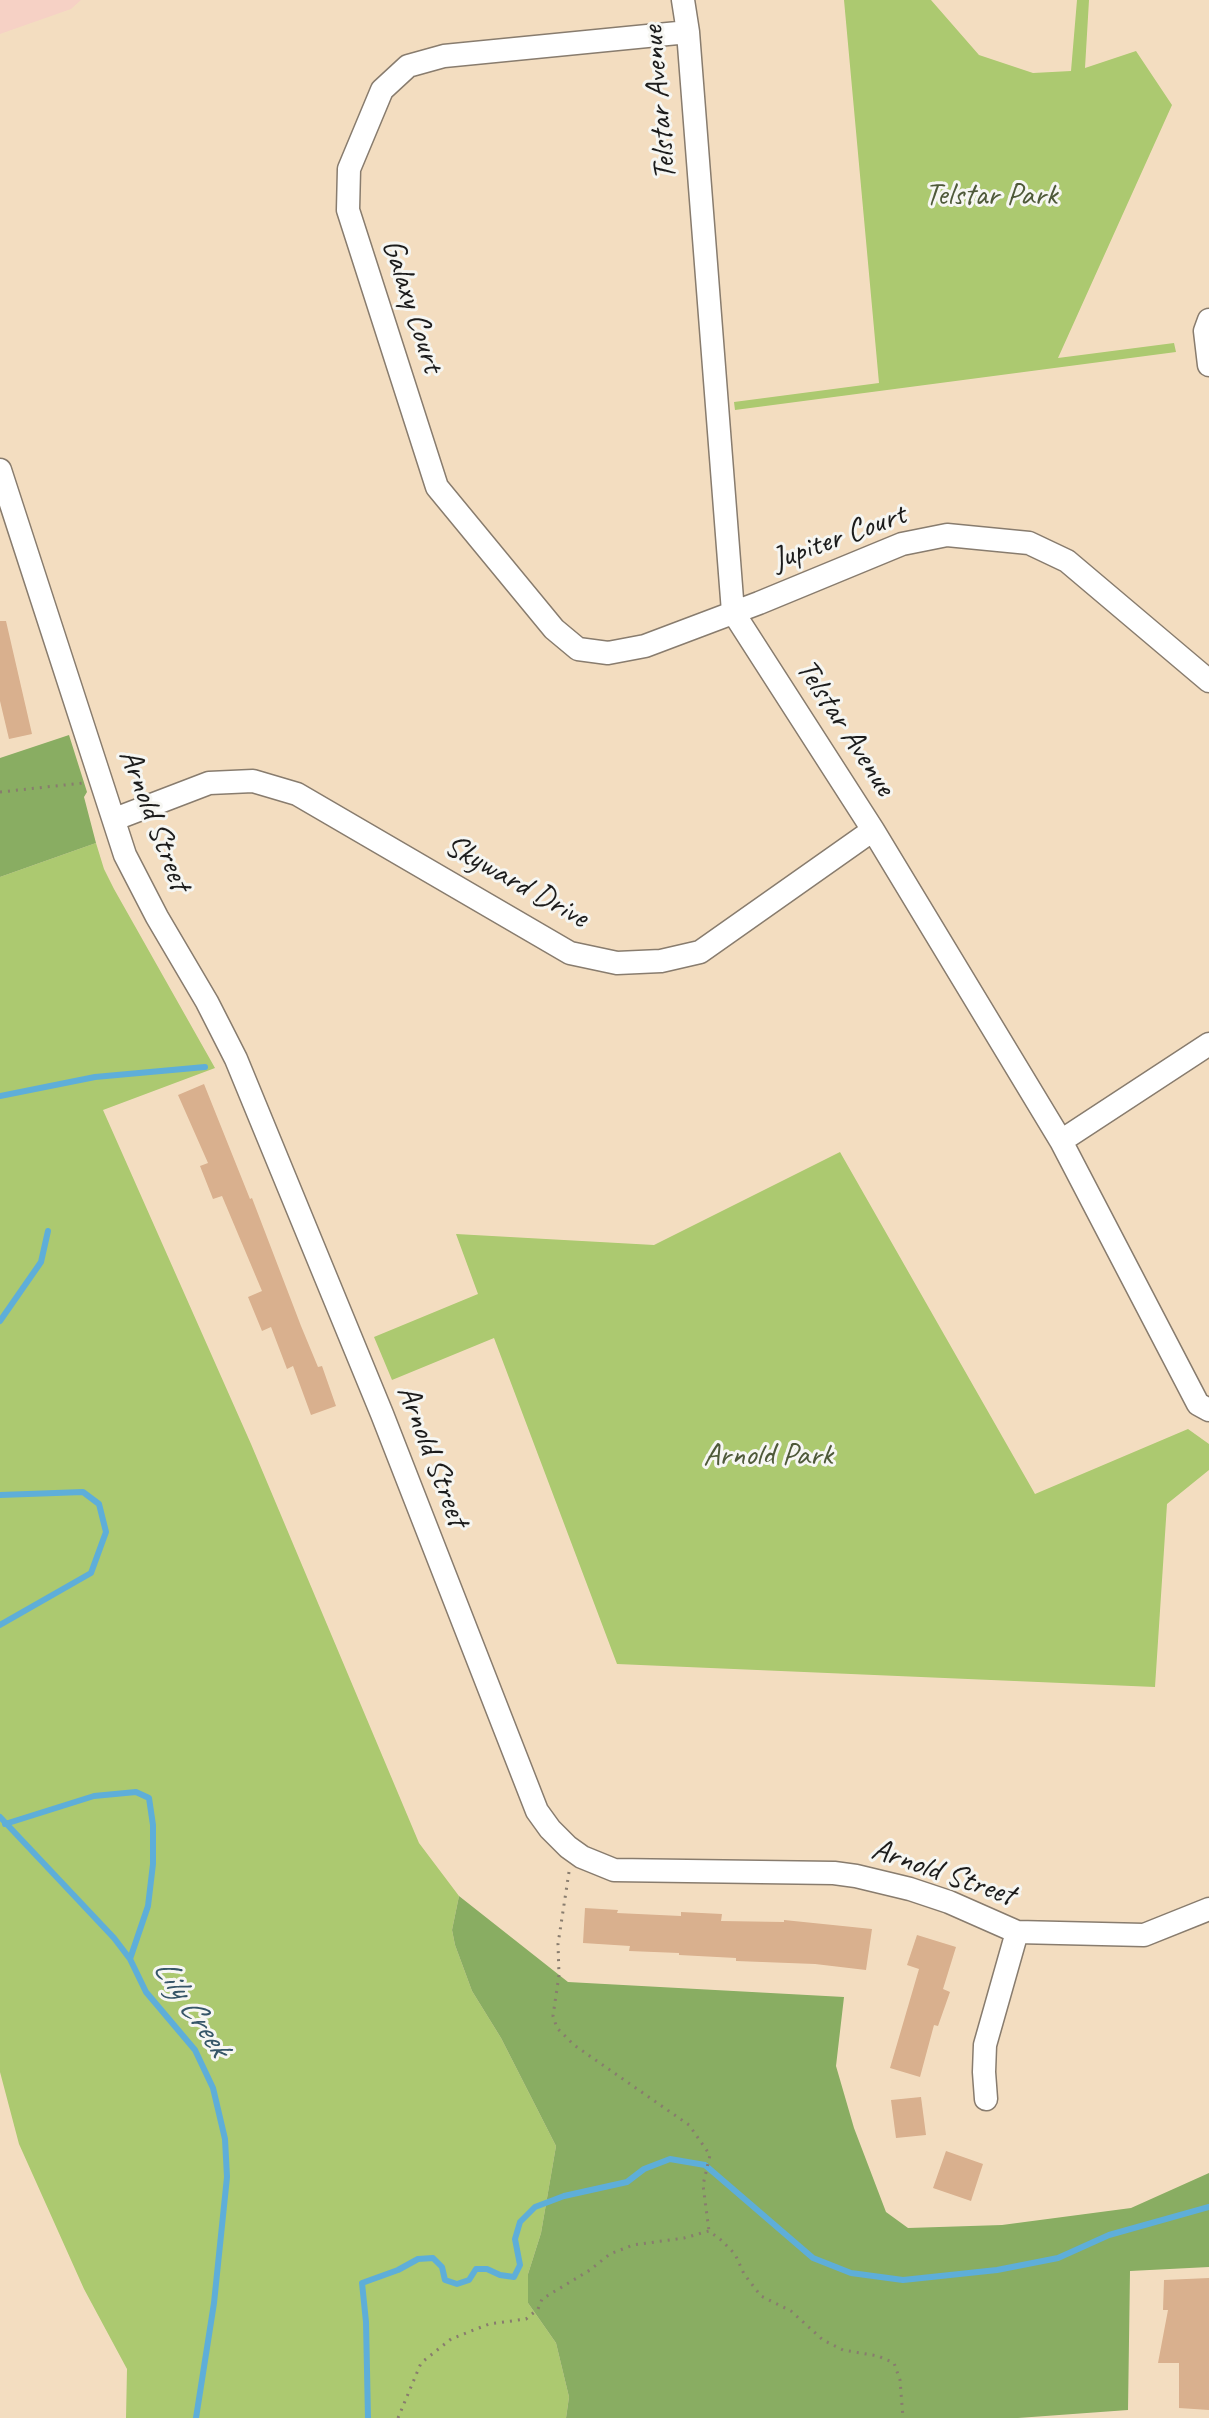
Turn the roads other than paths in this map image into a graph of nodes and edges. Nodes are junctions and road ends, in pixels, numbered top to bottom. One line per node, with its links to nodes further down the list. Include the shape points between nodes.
1 (683, 0): 2 (street, Telstar Avenue)
2 (688, 32): 7 (street, Telstar Avenue); 7 (street, Galaxy Court, via 444,56 408,66 382,90 349,169 348,210 437,487 554,629 578,649 608,653 645,646)
3 (1209, 320): 4 (street)
4 (1209, 365)
5 (0, 470): 6 (street, Arnold Street)
6 (8, 524): 9 (street, Arnold Street)
7 (733, 612): 8 (street, Jupiter Court, via 902,544 947,535 1029,543 1067,561); 10 (street, Telstar Avenue)
8 (1209, 681)
9 (115, 819): 10 (street, Skyward Drive, via 209,783 253,781 297,794 570,953 617,963 700,952); 15 (street, Arnold Street, via 136,877 236,1059 377,1400 537,1811 550,1829 572,1851 614,1870 856,1876 949,1902)
10 (873, 830): 12 (street, Telstar Avenue)
11 (1209, 1044): 12 (street)
12 (1061, 1141): 13 (street, Telstar Avenue, via 1198,1404)
13 (1209, 1410)
14 (1209, 1909): 15 (street, Arnold Street, via 1144,1935)
15 (1017, 1932): 16 (street, via 985,2045)
16 (986, 2099)

